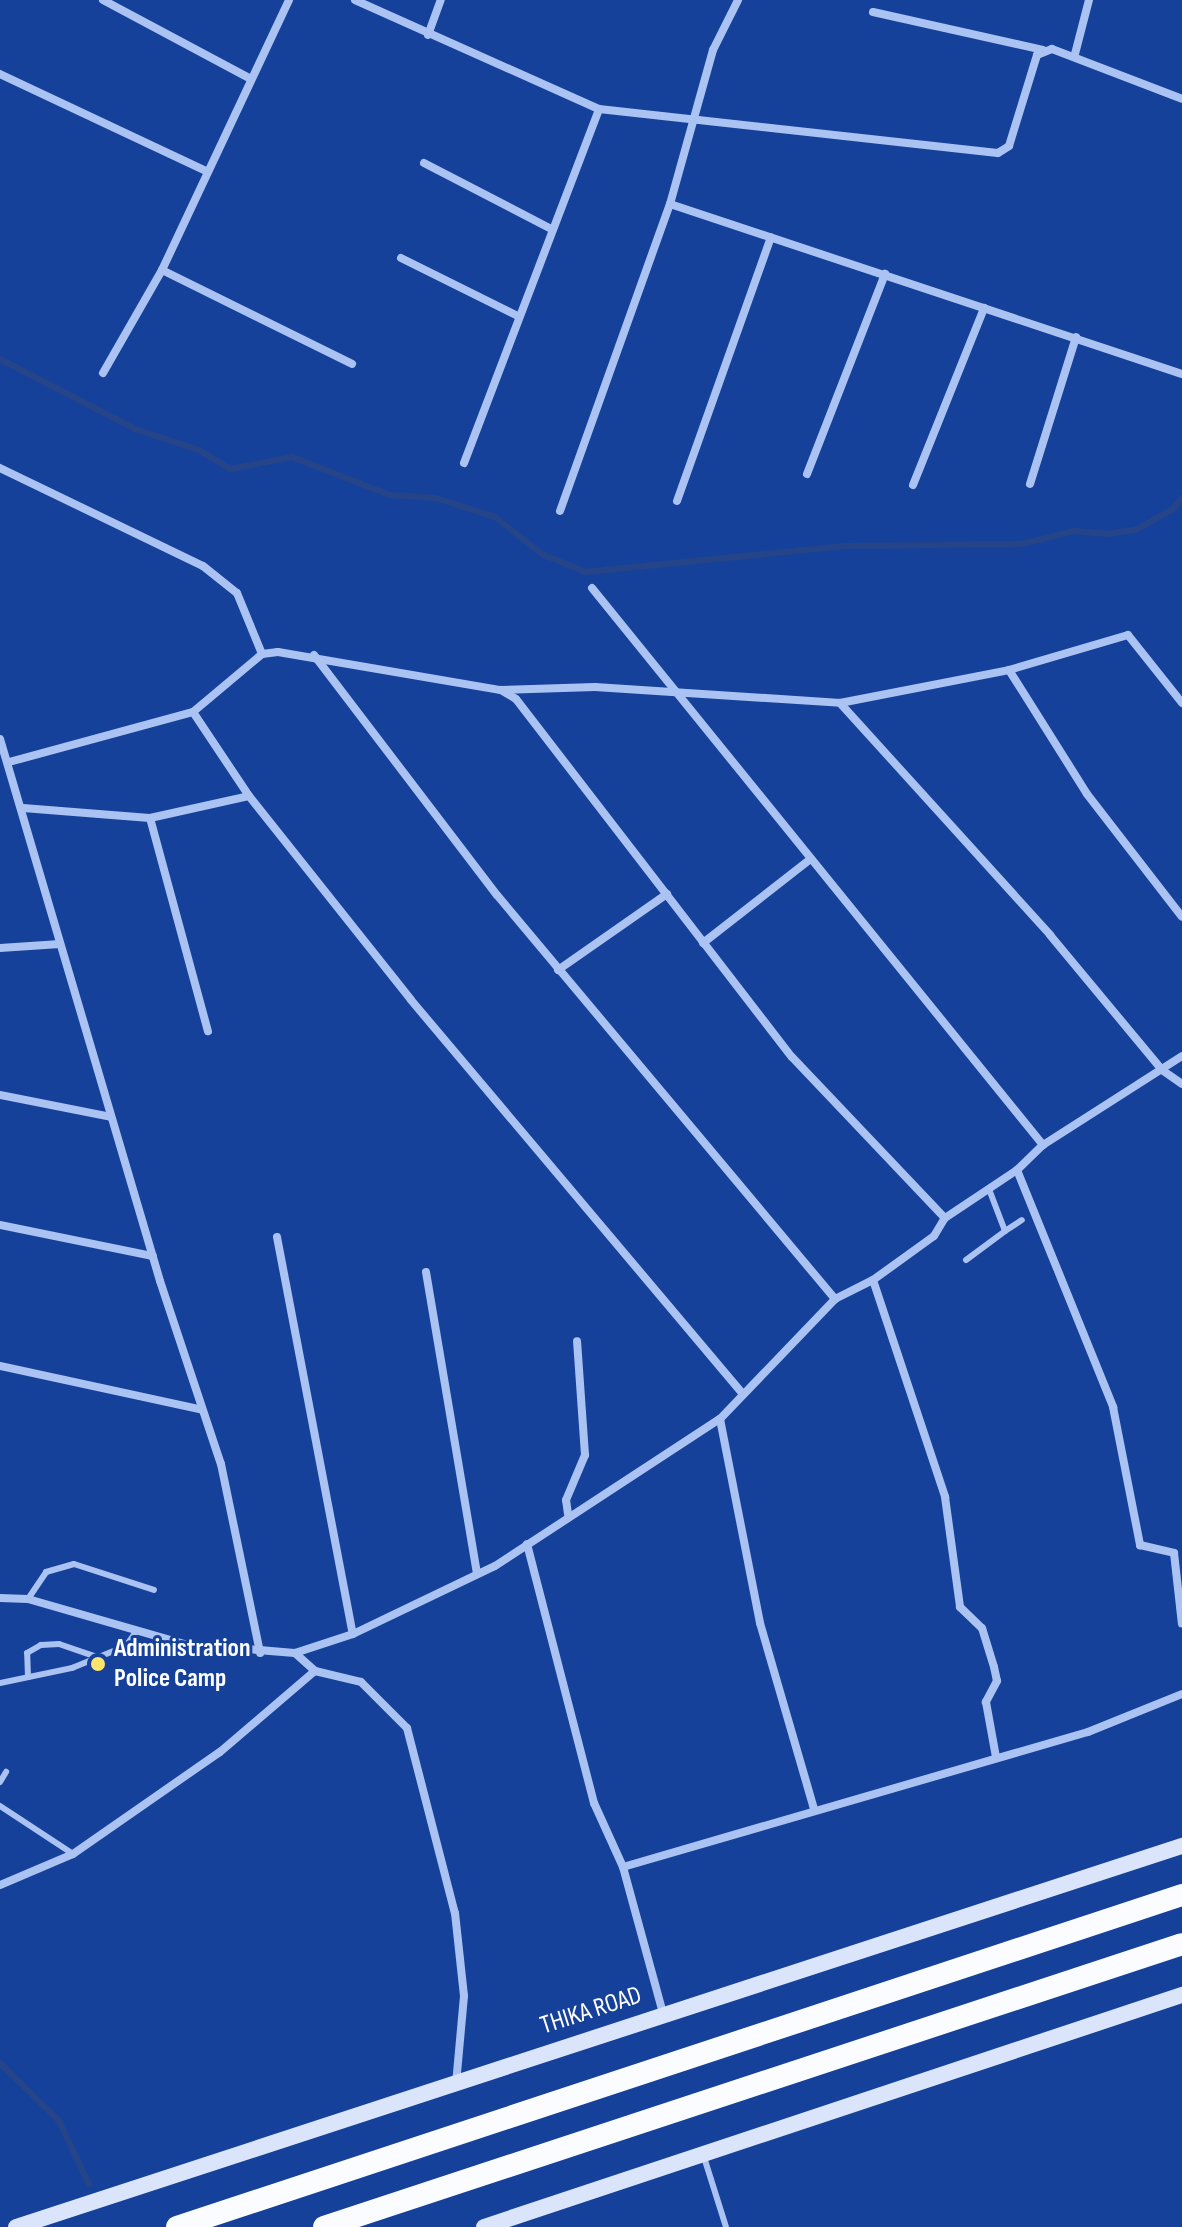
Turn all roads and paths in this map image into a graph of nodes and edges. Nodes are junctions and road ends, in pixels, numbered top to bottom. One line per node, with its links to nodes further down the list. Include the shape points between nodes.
1 (103, 0): 12 (street)
2 (289, 0): 12 (street)
3 (355, 0): 8 (street)
4 (441, 0): 8 (street)
5 (738, 0): 15 (street, via 713,50)
6 (1089, 0): 10 (street)
7 (873, 12): 9 (street)
8 (428, 35): 14 (street)
9 (1043, 50): 10 (street); 15 (street, via 1004,152)
10 (1075, 54): 13 (street)
11 (0, 74): 17 (street)
12 (251, 79): 17 (street)
13 (1182, 99)
14 (599, 109): 15 (street); 19 (street)
15 (692, 117): 18 (street)
16 (424, 163): 19 (street)
17 (206, 171): 22 (street)
18 (670, 204): 20 (street); 36 (street)
19 (553, 230): 25 (street)
20 (771, 237): 23 (street); 35 (street)
21 (401, 258): 25 (street)
22 (162, 270): 27 (street); 28 (street)
23 (885, 274): 24 (street); 32 (street)
24 (984, 308): 26 (street); 34 (street)
25 (518, 316): 30 (street)
26 (1076, 337): 29 (street); 33 (street)
27 (352, 364)
28 (103, 373)
29 (1182, 374)
30 (464, 463)
31 (0, 468): 38 (street, via 203,566 237,593)
32 (807, 474)
33 (1030, 484)
34 (913, 485)
35 (677, 501)
36 (560, 511)
37 (592, 588): 42 (street)
38 (262, 654): 39 (street); 45 (street)
39 (314, 655): 41 (street); 57 (street)
40 (1009, 670): 43 (street); 44 (street, via 1128,635); 53 (street, via 1087,794)
41 (501, 690): 42 (street); 52 (street, via 516,699)
42 (680, 691): 43 (street); 51 (street)
43 (840, 703): 60 (street, via 1050,935)
44 (1182, 703)
45 (193, 712): 47 (street); 48 (street)
46 (0, 739): 47 (street)
47 (9, 762): 49 (street)
48 (249, 796): 50 (street); 79 (street, via 411,1000)
49 (23, 808): 50 (street); 55 (street)
50 (150, 818): 58 (street)
51 (808, 861): 54 (street); 64 (street)
52 (667, 894): 54 (street); 57 (street)
53 (1182, 917)
54 (703, 943): 67 (street, via 792,1057)
55 (60, 944): 56 (street); 63 (street)
56 (0, 948)
57 (558, 970): 76 (street)
58 (208, 1031)
59 (1182, 1056): 60 (street)
60 (1162, 1070): 61 (street); 64 (street)
61 (1182, 1084)
62 (0, 1095): 63 (street)
63 (111, 1117): 72 (street)
64 (1043, 1145): 65 (street)
65 (1017, 1170): 66 (street); 88 (street, via 1113,1407 1140,1545 1174,1553)
66 (989, 1189): 67 (street); 70 (lane)
67 (945, 1218): 75 (street, via 934,1236)
68 (1022, 1220): 70 (lane)
69 (0, 1225): 72 (street)
70 (1005, 1231): 73 (lane)
71 (277, 1237): 90 (street)
72 (153, 1256): 80 (street)
73 (966, 1260)
74 (426, 1272): 84 (street)
75 (873, 1280): 76 (street); 98 (street, via 945,1497 960,1607 982,1628 994,1667 997,1681 986,1702)
76 (835, 1299): 79 (street)
77 (577, 1341): 82 (street, via 585,1455 566,1500)
78 (0, 1366): 80 (street)
79 (742, 1393): 81 (street)
80 (199, 1409): 91 (street, via 221,1464)
81 (720, 1419): 82 (street); 102 (street, via 760,1623)
82 (568, 1514): 83 (street)
83 (527, 1544): 84 (street); 105 (street, via 594,1803)
84 (477, 1573): 90 (street)
85 (154, 1590): 87 (lane, via 74,1564 46,1572)
86 (0, 1598): 87 (street)
87 (28, 1599): 89 (street)
88 (1182, 1624)
89 (137, 1630): 91 (street, via 184,1644); 93 (lane, via 126,1646)
90 (353, 1634): 92 (street)
91 (260, 1653): 92 (street)
92 (295, 1653): 94 (street)
93 (96, 1657): 95 (lane); 95 (lane, via 59,1644 41,1645 27,1653)
94 (315, 1671): 104 (street, via 220,1752); 111 (street, via 361,1682 407,1728 455,1913 464,1996)
95 (28, 1677): 96 (lane)
96 (0, 1683)
97 (1182, 1694): 98 (street, via 1088,1732)
98 (996, 1757): 102 (street, via 934,1780)
99 (6, 1772): 100 (lane)
100 (0, 1782)
101 (0, 1806): 104 (lane)
102 (814, 1809): 105 (street)
103 (1182, 1846): 110 (main road, THIKA ROAD)
104 (73, 1854): 106 (street)
105 (623, 1867): 110 (street)
106 (0, 1885)
107 (1182, 1895): 114 (highway)
108 (1182, 1944): 115 (highway)
109 (1182, 1995): 112 (main road)
110 (664, 2017): 111 (main road, THIKA ROAD)
111 (456, 2085): 113 (main road, THIKA ROAD)
112 (703, 2154): 116 (main road); 117 (lane)
113 (16, 2227)
114 (177, 2227)
115 (324, 2227)
116 (484, 2227)
117 (726, 2227)

